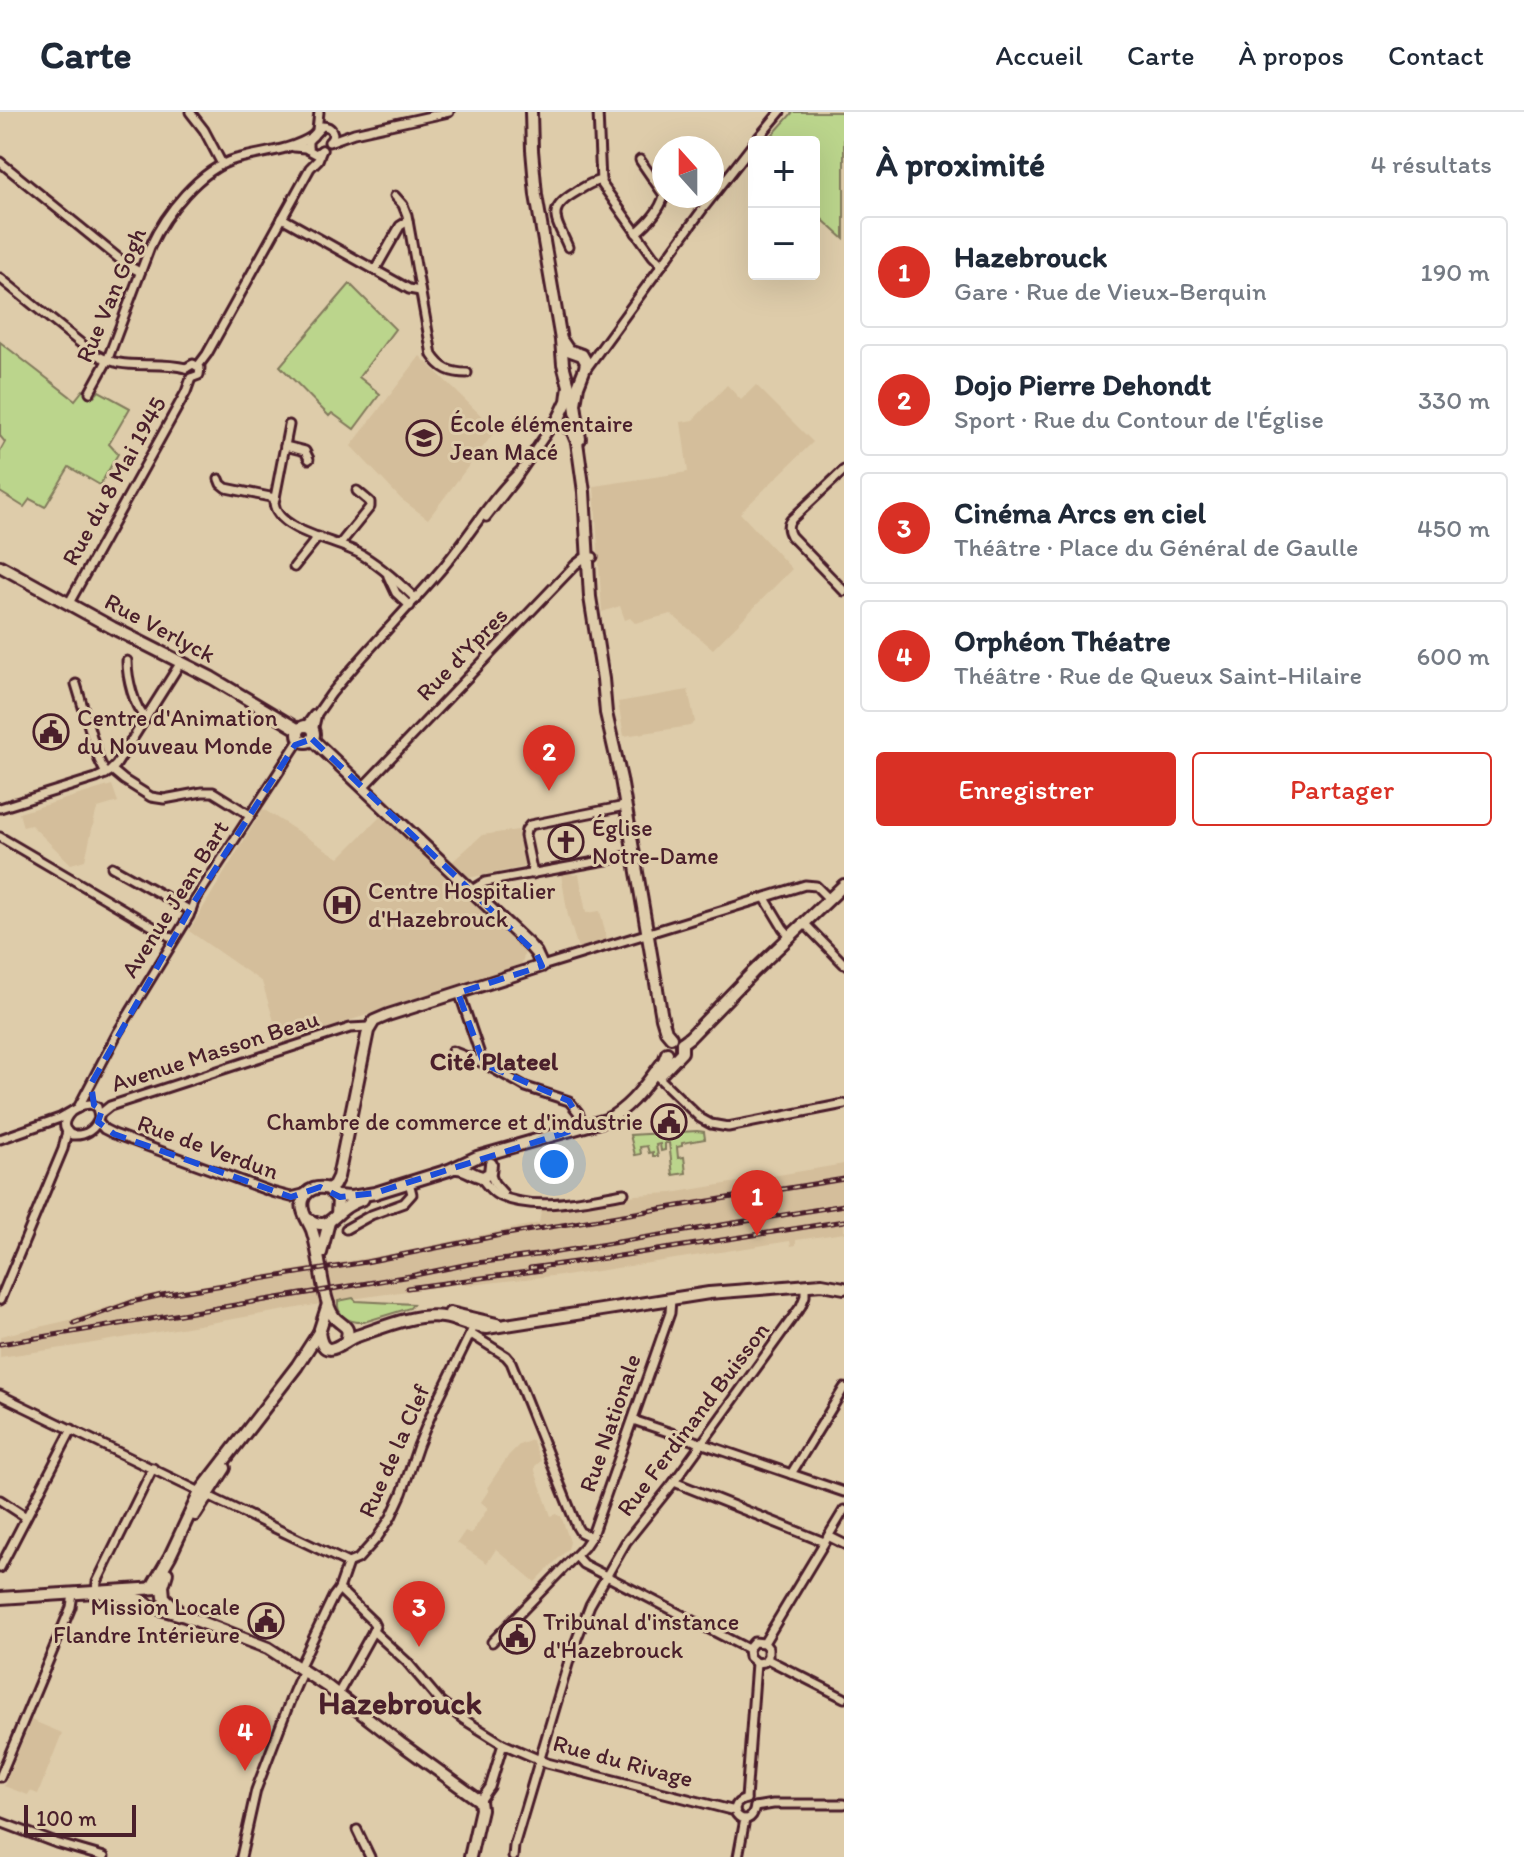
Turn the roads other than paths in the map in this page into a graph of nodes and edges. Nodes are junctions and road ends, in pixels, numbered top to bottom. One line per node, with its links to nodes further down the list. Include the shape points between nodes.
1 (190, 112): 18 (street)
2 (320, 112): 7 (street); 9 (street)
3 (449, 112): 8 (street)
4 (531, 112): 33 (main road, via 536,195)
5 (598, 112): 21 (street)
6 (780, 112): 10 (street)
7 (330, 128): 8 (street); 9 (street, Rue Van Gogh, via 322,126); 11 (street)
8 (354, 133): 11 (street)
9 (315, 134): 12 (street, Rue Van Gogh); 14 (street, via 308,142)
10 (761, 136)
11 (329, 142): 13 (street)
12 (292, 146): 14 (street, Rue Van Gogh); 18 (street, Rue Van Gogh)
13 (322, 150): 14 (street); 19 (street)
14 (310, 151): 19 (street)
15 (748, 152): 28 (street)
16 (640, 160): 20 (street)
17 (0, 162): 30 (street)
18 (222, 164): 30 (street, Rue Van Gogh, via 171,212)
19 (310, 168): 24 (street)
20 (652, 178)
21 (601, 180): 26 (street); 27 (street, via 557,207)
22 (395, 196): 25 (street)
23 (658, 208): 26 (street)
24 (282, 218): 29 (street); 38 (street)
25 (408, 221): 29 (street); 32 (street)
26 (636, 233): 28 (street)
27 (568, 247)
28 (662, 265): 34 (street)
29 (375, 270): 32 (street)
30 (140, 272): 36 (street, Rue Van Gogh)
31 (0, 278): 36 (street)
32 (420, 291): 41 (street, via 432,355 447,370)
33 (561, 340): 35 (main road); 37 (main road)
34 (604, 343): 35 (street, via 593,352); 40 (street)
35 (577, 353): 37 (main road); 40 (main road, via 586,362)
36 (107, 361): 39 (street); 43 (street, Rue Van Gogh)
37 (563, 362): 44 (main road, via 569,389)
38 (198, 366): 39 (street); 42 (street, via 199,375)
39 (186, 368): 42 (street)
40 (584, 372): 45 (main road, via 576,396)
41 (467, 373)
42 (191, 378): 62 (street, Rue du 8 Mai 1945)
43 (90, 392)
44 (561, 412): 47 (main road); 48 (street, Avenue Jean Bart)
45 (577, 418): 47 (main road); 57 (main road, via 590,503)
46 (289, 425): 49 (street)
47 (565, 426): 48 (street); 57 (main road, via 577,442)
48 (551, 428): 61 (street, Avenue Jean Bart, via 494,509)
49 (285, 446): 50 (street, via 305,451); 54 (street)
50 (309, 459)
51 (844, 470): 60 (street, via 788,528)
52 (219, 479): 54 (street, via 226,488)
53 (357, 491): 56 (street, via 371,506)
54 (275, 498): 55 (street, via 279,516)
55 (318, 537): 56 (street); 59 (street)
56 (340, 544): 61 (street, via 387,574 396,593)
57 (591, 557): 69 (street, Rue d'Ypres, via 575,565); 71 (main road, via 590,597)
58 (0, 566): 62 (main road, Rue Verlyck)
59 (294, 567)
60 (842, 585)
61 (413, 602): 67 (street, Avenue Jean Bart, via 335,689)
62 (69, 603): 64 (main road, Rue Verlyck)
63 (127, 661): 66 (street, via 139,711)
64 (181, 662): 66 (street); 67 (main road, Rue Verlyck)
65 (76, 684): 68 (street, via 99,760)
66 (146, 718): 68 (street)
67 (306, 733): 69 (main road, Rue Verlyck); 72 (street, Avenue Jean Bart)
68 (109, 772): 70 (street); 72 (street, via 151,797 213,792)
69 (363, 787): 78 (main road, Rue Verlyck)
70 (1, 804)
71 (625, 806): 74 (main road); 76 (street, via 530,825 525,833)
72 (250, 815): 81 (street, Avenue Jean Bart)
73 (0, 837): 85 (street)
74 (634, 855): 76 (street); 83 (main road)
75 (112, 867): 81 (street)
76 (533, 874): 78 (street, via 485,882)
77 (844, 885): 80 (main road)
78 (472, 890): 87 (main road, Rue Verlyck, via 532,948)
79 (765, 898): 80 (street, Avenue Masson Beau, via 811,885); 83 (street, Avenue Masson Beau); 84 (street)
80 (829, 899): 82 (main road)
81 (191, 911): 85 (street, Avenue Jean Bart)
82 (804, 923): 84 (main road); 86 (street)
83 (648, 933): 87 (street, Avenue Masson Beau); 93 (main road)
84 (790, 936): 92 (main road)
85 (174, 939): 98 (street, Avenue Jean Bart)
86 (844, 964)
87 (542, 966): 88 (main road, Avenue Masson Beau)
88 (459, 992): 89 (main road, Avenue Masson Beau); 96 (street)
89 (369, 1027): 90 (street, Avenue Masson Beau); 91 (main road)
90 (346, 1029): 91 (street, Avenue Masson Beau); 102 (street, Avenue Masson Beau, via 110,1106)
91 (366, 1043): 112 (main road)
92 (682, 1043): 93 (main road, via 678,1038); 95 (main road)
93 (668, 1045): 95 (main road, via 672,1056); 104 (main road, via 664,1061 625,1108)
94 (452, 1051): 96 (street)
95 (679, 1055): 97 (main road)
96 (483, 1063): 104 (street, via 526,1087 569,1101)
97 (658, 1077): 99 (street, via 700,1118 719,1126); 109 (main road, via 614,1121 503,1154)
98 (91, 1084): 100 (street); 101 (street, Avenue Jean Bart)
99 (844, 1104)
100 (94, 1105): 101 (street); 102 (street)
101 (75, 1110): 103 (street); 105 (street, via 66,1118)
102 (99, 1118): 106 (street, via 91,1131); 111 (street, Rue de Verdun, via 114,1134 277,1193 293,1197)
103 (46, 1123): 105 (street); 107 (street)
104 (583, 1127): 109 (main road)
105 (66, 1129): 106 (street); 108 (street)
106 (80, 1135): 108 (street)
107 (0, 1139)
108 (63, 1149): 123 (street)
109 (482, 1167): 110 (main road); 114 (street, via 508,1197 523,1202)
110 (409, 1182): 113 (main road); 118 (street, via 412,1194 404,1203)
111 (309, 1192): 112 (main road, via 318,1187); 116 (main road, via 302,1204)
112 (333, 1193): 113 (main road); 115 (main road)
113 (375, 1193): 115 (main road)
114 (624, 1193)
115 (337, 1214): 117 (main road)
116 (308, 1219): 117 (main road); 119 (main road)
117 (329, 1222): 119 (main road)
118 (346, 1229)
119 (320, 1259): 124 (main road)
120 (805, 1285): 121 (main road); 122 (main road); 135 (street, Rue Ferdinand Buisson, via 803,1302)
121 (844, 1288)
122 (671, 1299): 126 (main road); 133 (street, Rue Nationale)
123 (0, 1300)
124 (328, 1304): 125 (main road); 127 (main road)
125 (341, 1324): 126 (main road, via 364,1328 429,1311 449,1312); 127 (main road, via 328,1321); 128 (main road)
126 (474, 1327): 128 (main road, via 422,1317); 144 (street, via 478,1340 506,1356 514,1368 577,1527); 148 (street, Rue de la Clef, via 433,1410 391,1517 356,1561)
127 (320, 1329): 129 (main road); 130 (main road)
128 (346, 1341): 129 (main road, via 338,1348)
129 (326, 1347): 130 (main road)
130 (297, 1366): 140 (main road)
131 (844, 1388): 137 (street)
132 (0, 1395): 134 (street)
133 (633, 1420): 135 (street); 144 (street, Rue Nationale)
134 (72, 1429): 136 (street); 143 (street)
135 (703, 1443): 137 (street); 138 (street, Rue Ferdinand Buisson)
136 (153, 1468): 140 (street); 153 (street, via 97,1582)
137 (791, 1474): 139 (street)
138 (674, 1482): 145 (street); 150 (street, Rue Ferdinand Buisson)
139 (844, 1492)
140 (203, 1494): 148 (street); 152 (main road)
141 (0, 1500): 143 (street)
142 (844, 1510): 145 (street)
143 (26, 1517): 149 (street)
144 (591, 1537): 147 (street, Rue Nationale)
145 (826, 1539): 146 (street); 161 (street)
146 (844, 1544)
147 (576, 1556): 150 (street); 160 (street, Rue Nationale)
148 (348, 1563): 151 (street, Rue de la Clef)
149 (0, 1568)
150 (606, 1576): 162 (street); 169 (street, Rue Ferdinand Buisson, via 579,1632)
151 (339, 1589): 159 (street, Rue du Rivage, via 373,1622); 165 (street, Rue de la Clef)
152 (156, 1591): 153 (main road); 156 (main road, via 144,1594); 157 (main road, via 161,1604); 158 (main road)
153 (99, 1593): 154 (main road); 156 (main road)
154 (73, 1594): 155 (main road); 170 (street)
155 (0, 1598)
156 (144, 1601): 157 (main road)
157 (155, 1607): 158 (main road)
158 (185, 1616): 165 (main road, via 268,1648)
159 (373, 1631): 166 (street); 168 (street, Rue du Rivage, via 445,1705)
160 (492, 1642)
161 (764, 1643): 162 (street, via 754,1642); 163 (street)
162 (748, 1649): 164 (street)
163 (767, 1659): 164 (street); 167 (street)
164 (756, 1663): 171 (street)
165 (301, 1669): 166 (main road); 181 (street, Rue de la Clef, via 256,1790)
166 (338, 1694): 172 (main road)
167 (844, 1698)
168 (503, 1744): 169 (street, Rue du Rivage); 172 (street, via 490,1787)
169 (539, 1760): 175 (street, Rue du Rivage); 183 (street, Rue Ferdinand Buisson)
170 (0, 1777)
171 (746, 1799): 174 (street); 175 (street)
172 (480, 1801): 179 (main road)
173 (844, 1804): 174 (street)
174 (755, 1807): 176 (street)
175 (735, 1811): 176 (street)
176 (745, 1819): 184 (street)
177 (0, 1822): 180 (street)
178 (357, 1830): 182 (street)
179 (469, 1856)
180 (104, 1857)
181 (241, 1857)
182 (370, 1857)
183 (513, 1857)
184 (738, 1857)

